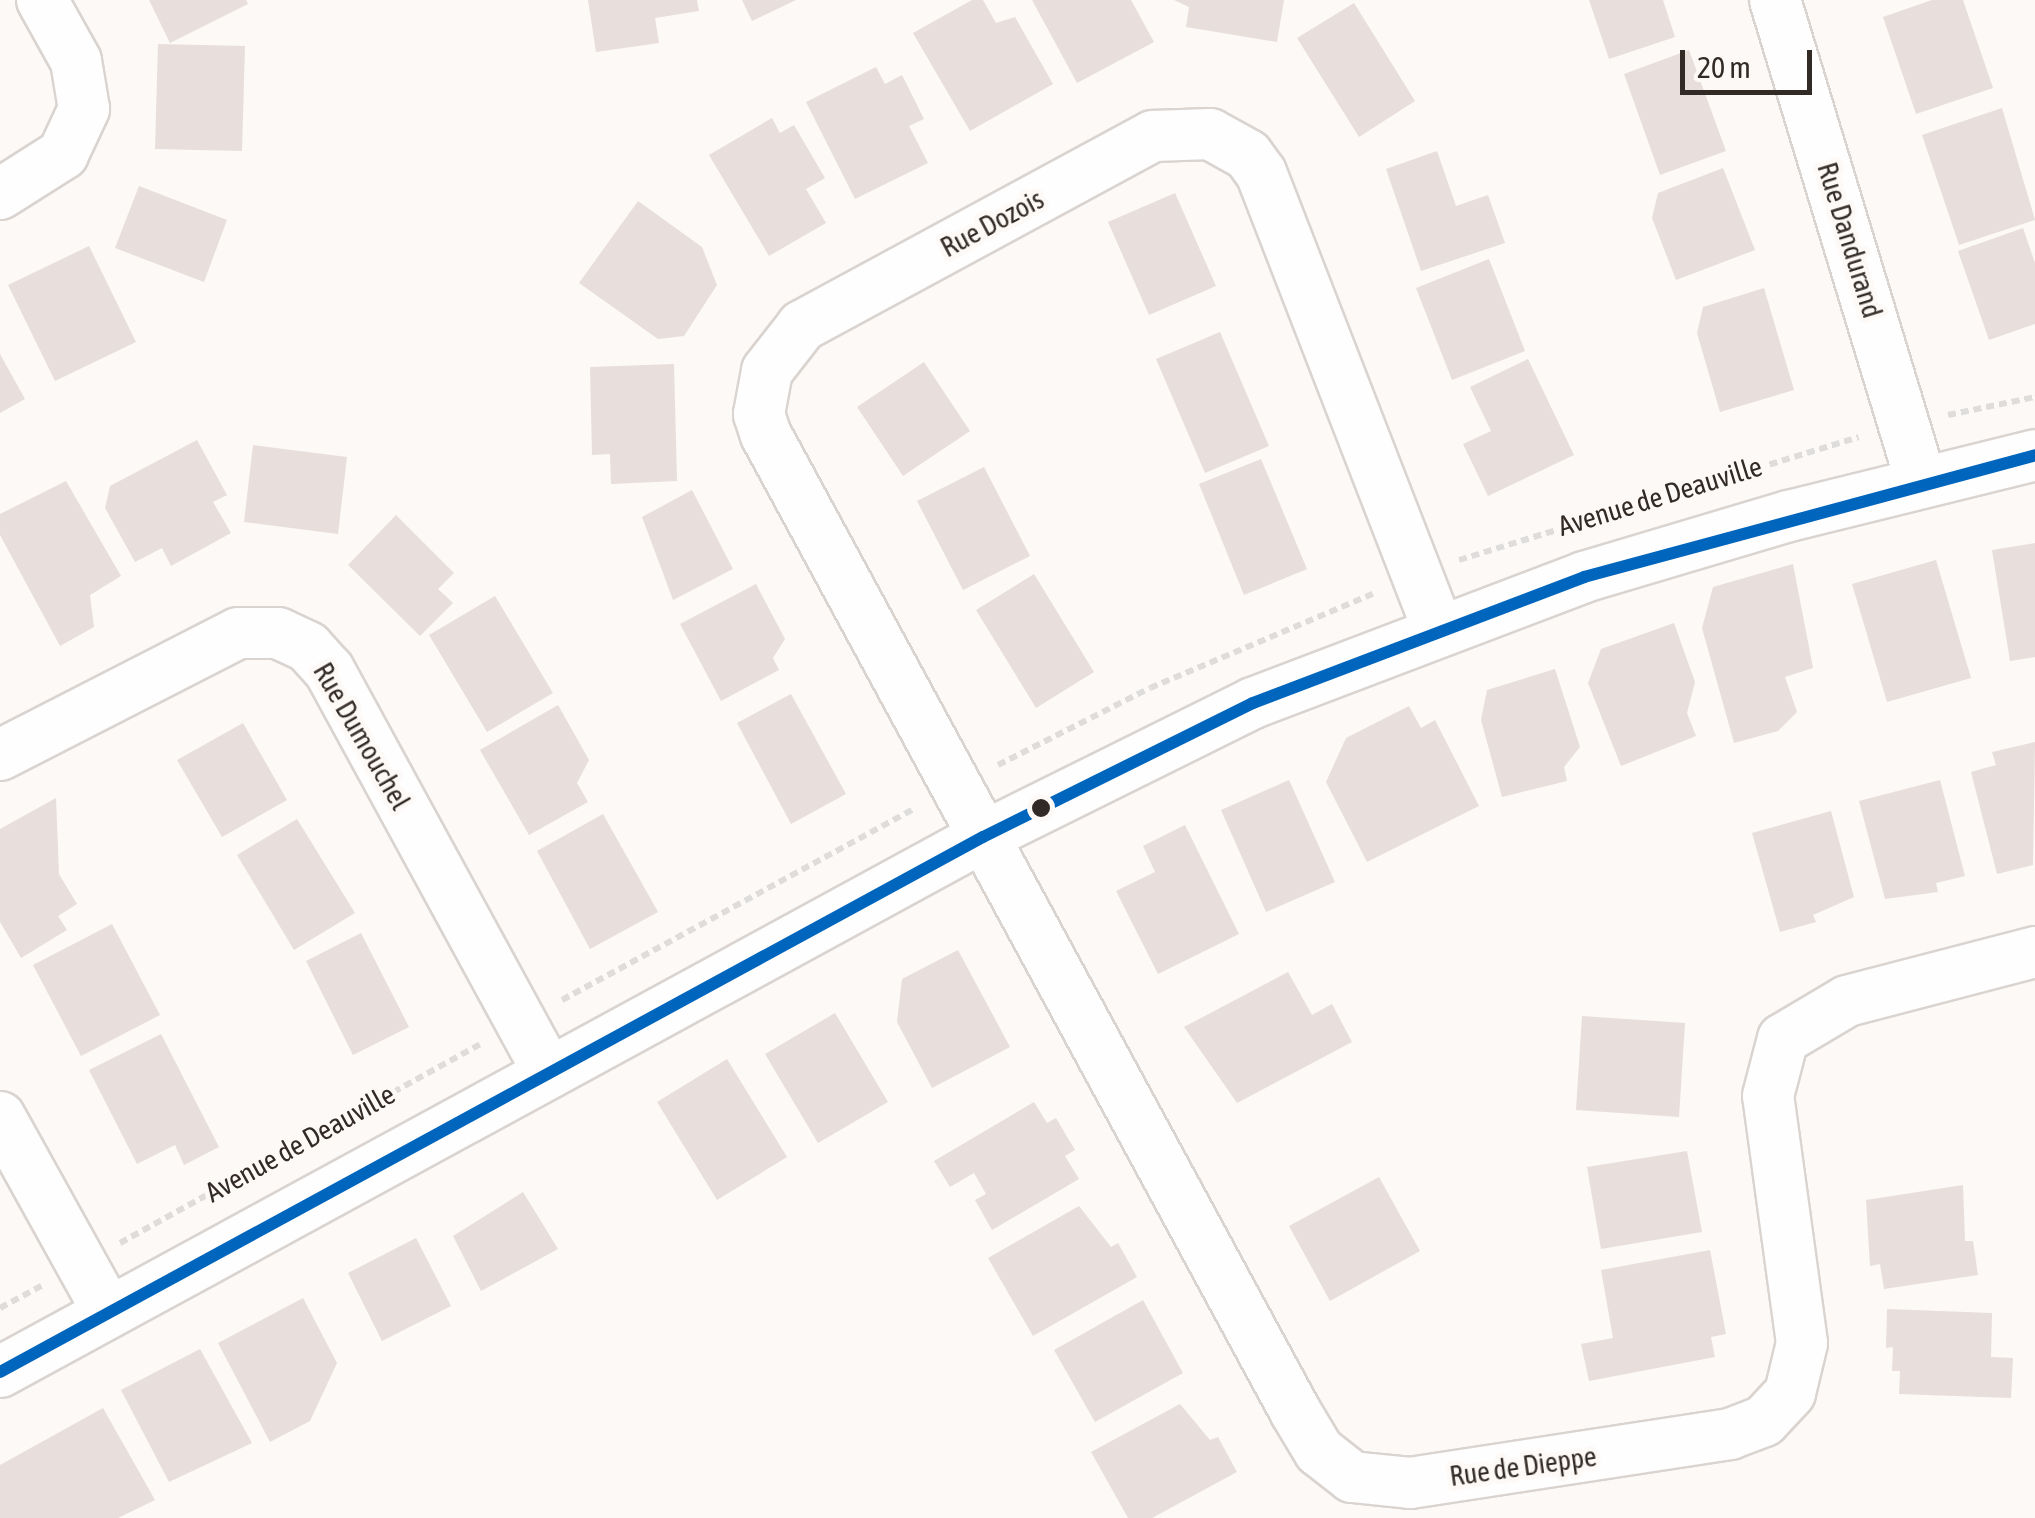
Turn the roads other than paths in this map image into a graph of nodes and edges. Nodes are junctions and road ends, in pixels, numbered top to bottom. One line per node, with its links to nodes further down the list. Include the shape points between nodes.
1 (42, 0): 3 (street, via 76,60 84,109 63,154)
2 (1774, 0): 5 (street, Rue Dandurand)
3 (0, 194)
4 (2035, 456): 5 (street, Avenue de Deauville)
5 (1922, 481): 6 (street, Avenue de Deauville, via 1672,550)
6 (1438, 629): 8 (street, Avenue de Deauville, via 1208,724); 8 (street, Rue Dozois, via 1261,174 1248,155 1210,134 1153,136 802,326 776,354 761,392 766,434)
7 (0, 755): 10 (street, Rue Dumouchel, via 238,633 278,634 308,646 329,670)
8 (983, 837): 9 (street, Rue de Dieppe, via 1319,1451 1352,1477 1390,1485 1730,1434 1764,1421 1790,1393 1802,1344 1770,1124 1775,1054 1797,1026 1847,1001); 10 (street, Avenue de Deauville)
9 (2035, 952)
10 (549, 1073): 12 (street, Avenue de Deauville)
11 (0, 1118): 12 (street)
12 (108, 1312): 13 (street, Avenue de Deauville)
13 (0, 1372)

